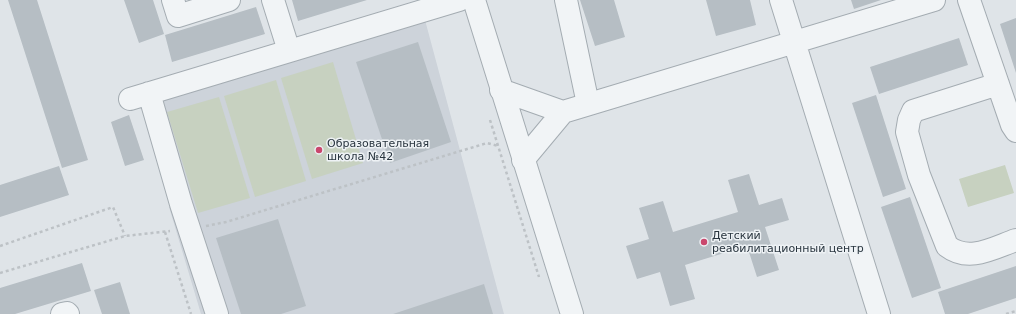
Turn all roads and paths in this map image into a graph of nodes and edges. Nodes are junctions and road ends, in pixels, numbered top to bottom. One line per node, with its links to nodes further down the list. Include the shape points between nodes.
1 (173, 0): 2 (street, via 178,16)
2 (229, 0)
3 (273, 0): 11 (street)
4 (459, 0): 11 (street)
5 (474, 0): 13 (street)
6 (566, 0): 14 (street)
7 (781, 0): 10 (street)
8 (934, 0): 10 (street)
9 (969, 0): 12 (street)
10 (795, 43): 14 (street); 31 (street)
11 (289, 51): 19 (street, via 140,96)
12 (998, 84): 16 (street); 22 (street, via 913,112 908,120 907,132 919,174 947,246 955,252 975,255)
13 (501, 90): 15 (street); 18 (street)
14 (588, 104): 15 (street)
15 (563, 112): 18 (street)
16 (1016, 131)
17 (498, 146): 19 (path, via 487,143 226,222)
18 (523, 160): 30 (street)
19 (190, 229): 20 (path); 29 (street)
20 (165, 232): 21 (path); 28 (path)
21 (125, 236): 23 (path, via 113,207); 24 (path)
22 (1016, 240)
23 (0, 246)
24 (0, 273)
25 (1016, 311): 32 (path)
26 (62, 314): 27 (street)
27 (68, 314)
28 (191, 314)
29 (217, 314)
30 (572, 314)
31 (879, 314)
32 (1006, 314)

